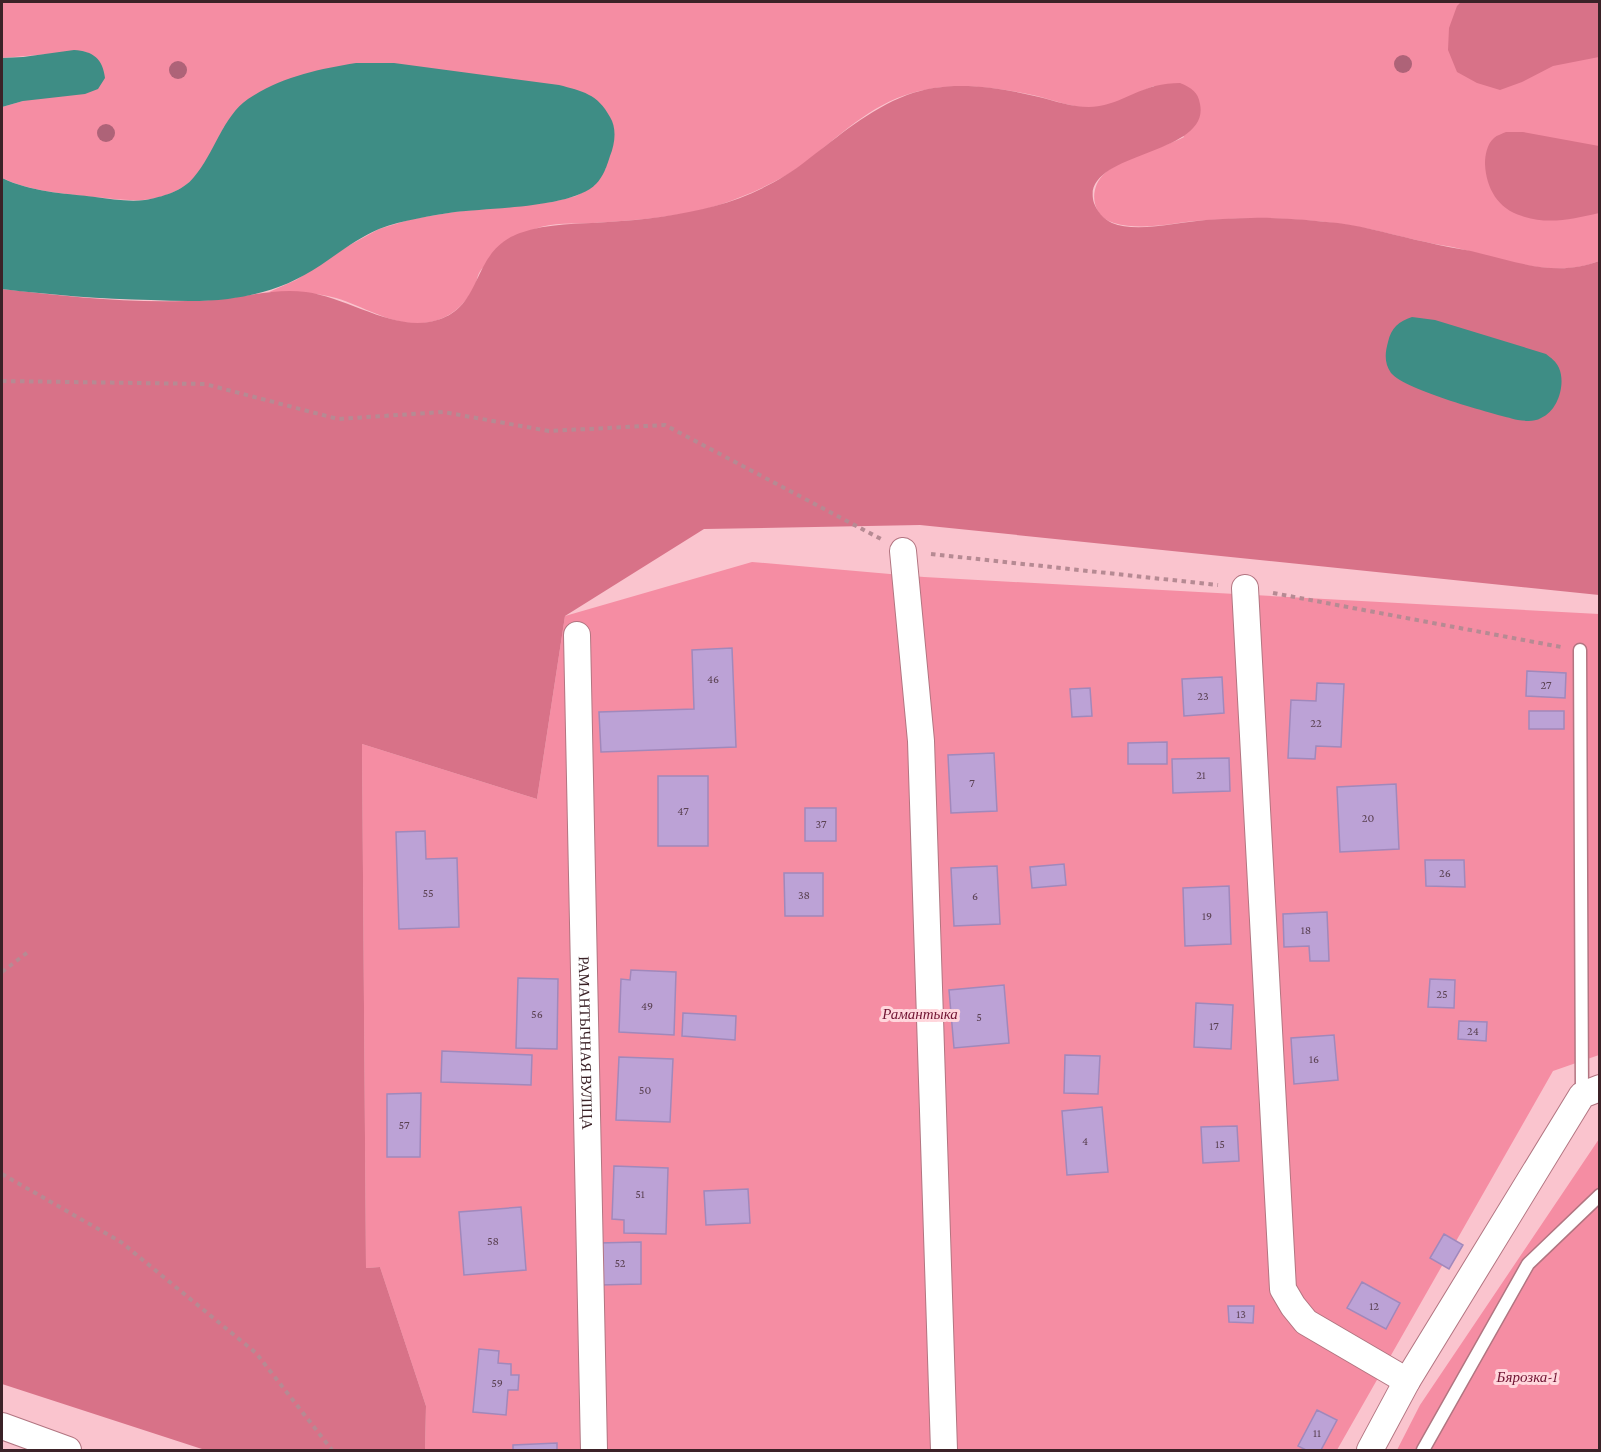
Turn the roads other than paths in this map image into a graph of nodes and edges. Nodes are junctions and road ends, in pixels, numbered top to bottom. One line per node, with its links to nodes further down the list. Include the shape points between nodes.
1 (903, 550): 11 (street, via 921,741)
2 (1245, 588): 7 (street, via 1283,1289 1306,1322)
3 (577, 635): 10 (street, РАМАНТЫЧНАЯ ВУЛІЦА)
4 (1580, 650): 5 (lane)
5 (1591, 1092): 7 (street)
6 (1599, 1195): 13 (lane, via 1528,1264)
7 (1407, 1381): 12 (street)
8 (2, 1426): 9 (street)
9 (68, 1450)
10 (594, 1450)
11 (945, 1450)
12 (1370, 1450)
13 (1423, 1450)

